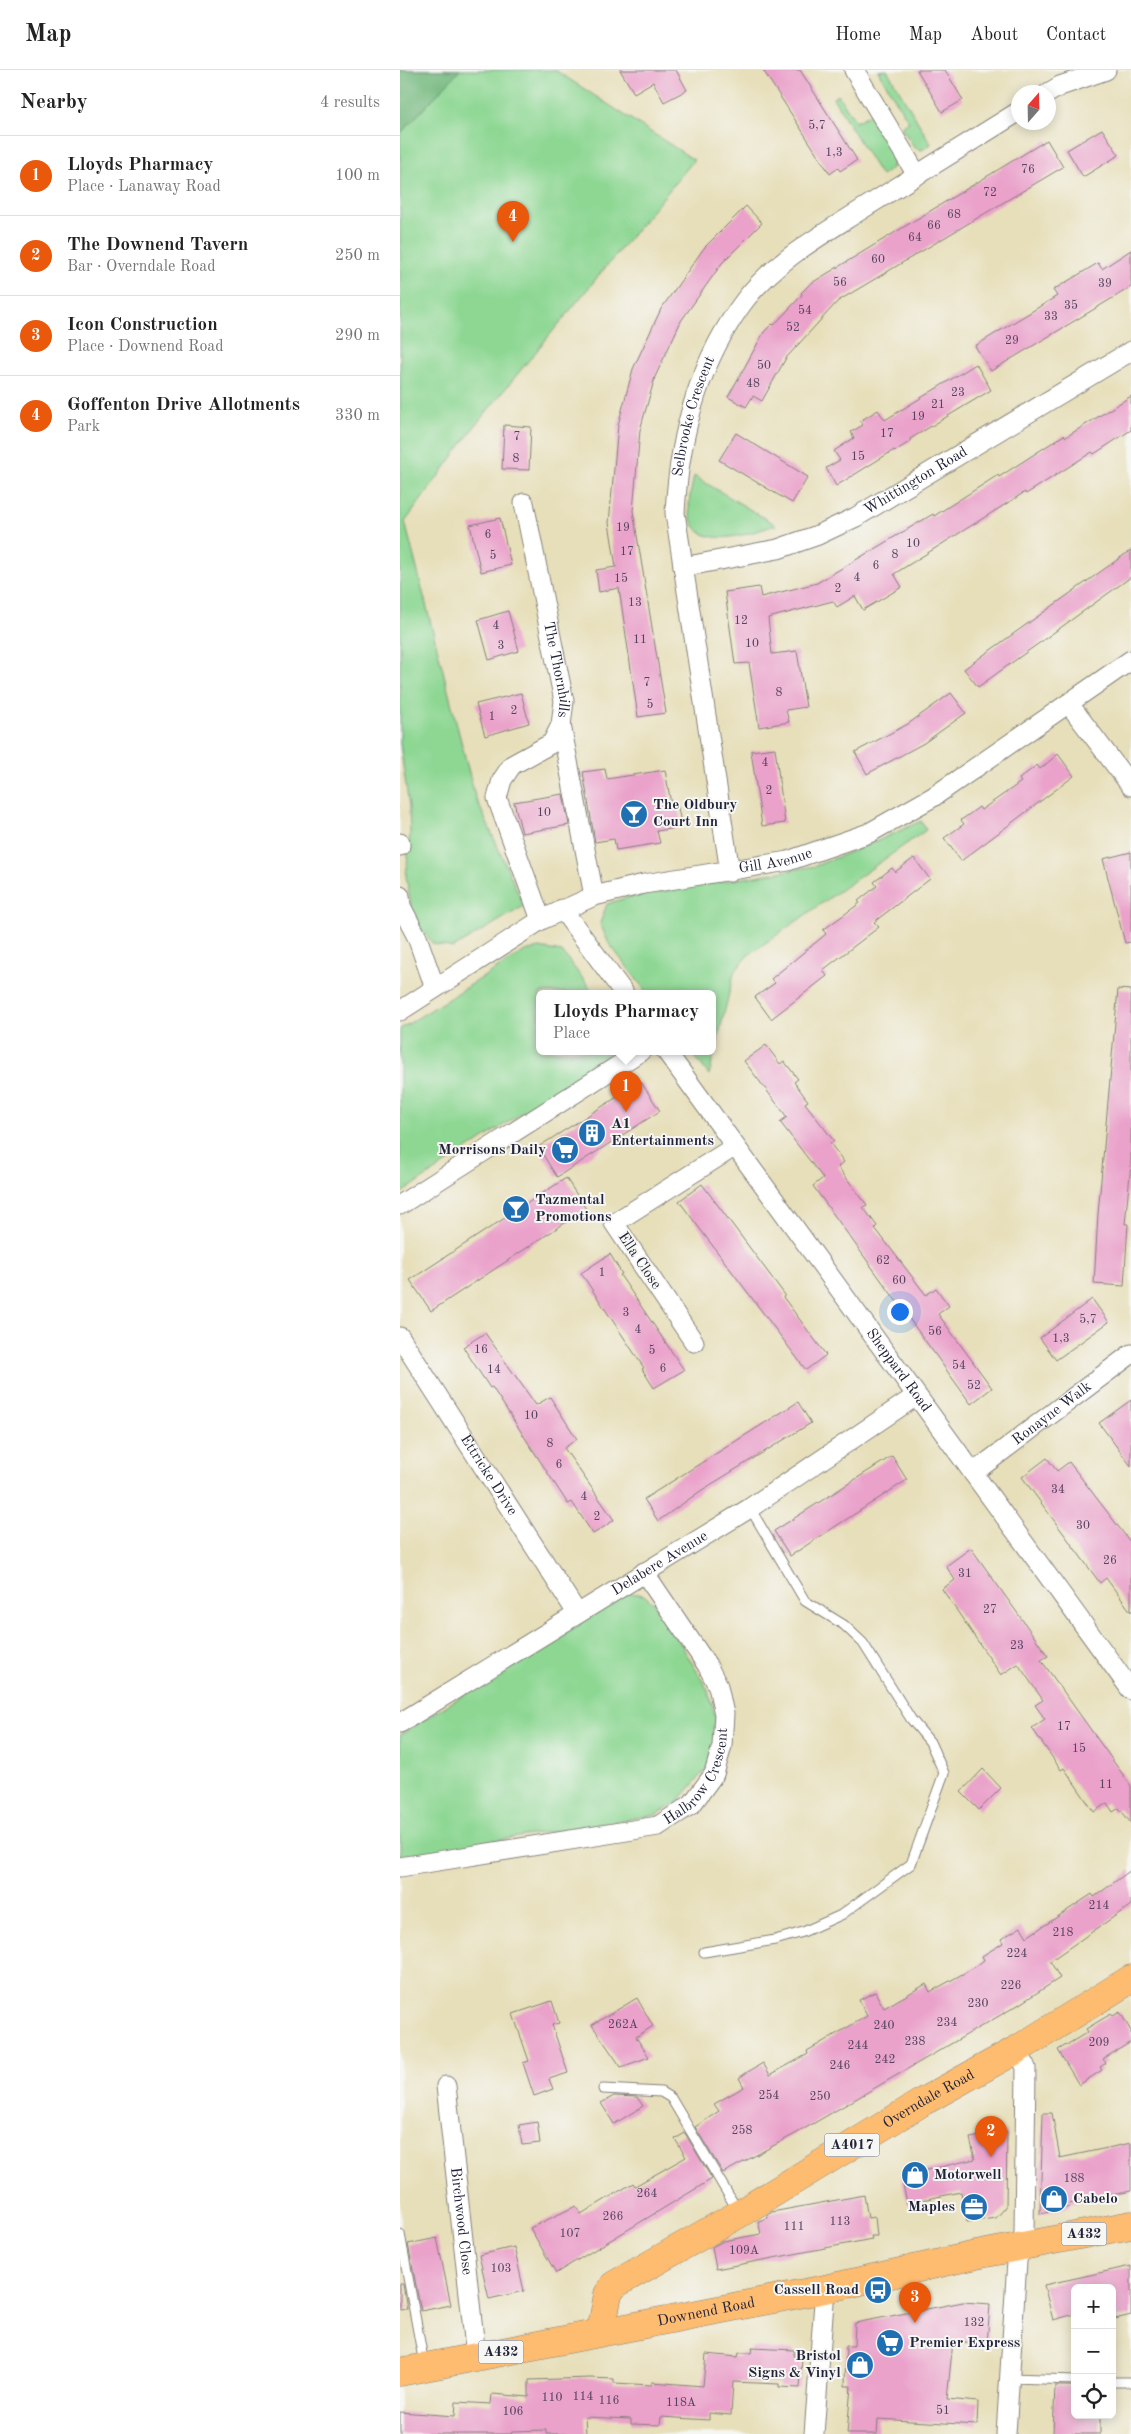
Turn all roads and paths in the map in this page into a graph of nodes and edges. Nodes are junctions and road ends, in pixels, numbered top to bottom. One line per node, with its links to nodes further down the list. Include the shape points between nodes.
1 (854, 70): 5 (street)
2 (1106, 70): 3 (street)
3 (1056, 88)
4 (1011, 116): 5 (street, Selbrooke Crescent)
5 (917, 175): 8 (street, Selbrooke Crescent, via 790,255 746,299 723,332 697,393 677,474 675,513)
6 (1131, 351): 8 (street, Whittington Road, via 856,517 778,549)
7 (524, 504): 11 (street, The Thornhills, via 564,701)
8 (683, 568): 13 (street, Selbrooke Crescent)
9 (1131, 660): 10 (street, Gill Avenue)
10 (1069, 704): 12 (street); 13 (street, Gill Avenue, via 933,797 869,833 788,861)
11 (561, 725): 15 (street); 17 (street, The Thornhills, via 552,743 512,765 502,780 497,798)
12 (1131, 786)
13 (730, 872): 15 (street, Gill Avenue, via 644,884)
14 (400, 896): 18 (street, via 401,906 417,937)
15 (594, 896): 16 (street, Gill Avenue)
16 (562, 909): 17 (street, Gill Avenue); 19 (street)
17 (540, 920): 18 (street, Gill Avenue)
18 (435, 988): 20 (street, Gill Avenue)
19 (622, 990)
20 (400, 1011)
21 (635, 1055): 24 (street)
22 (669, 1055): 23 (street, Sheppard Road)
23 (734, 1147): 26 (street, Ella Close, via 614,1223); 28 (street, Sheppard Road)
24 (400, 1205)
25 (400, 1337): 32 (street, Ettricke Drive)
26 (694, 1342)
27 (1131, 1354): 29 (street, Ronayne Walk)
28 (916, 1396): 29 (street, Sheppard Road); 30 (street, Delabere Avenue)
29 (973, 1473): 33 (street, Sheppard Road)
30 (750, 1508): 31 (street, Delabere Avenue); 36 (lane, via 805,1602 844,1626 863,1643 911,1719 930,1742 944,1773 911,1864 841,1915 803,1932)
31 (644, 1572): 32 (street, Delabere Avenue); 35 (street, Halbrow Crescent, via 707,1665 718,1686 724,1714 722,1746 714,1774 692,1804 658,1826)
32 (577, 1613): 34 (street, Delabere Avenue)
33 (1131, 1690)
34 (400, 1723)
35 (400, 1868)
36 (704, 1952)
37 (1131, 1980): 38 (main road, Overndale Road / A4017)
38 (1018, 2049): 41 (main road, Overndale Road / A4017, via 924,2101); 44 (street, via 1026,2068 1024,2233)
39 (446, 2086): 47 (street, Birchwood Close)
40 (603, 2089): 41 (lane, via 661,2092 671,2098)
41 (739, 2214): 46 (main road, Overndale Road / A4017, via 614,2286 608,2294)
42 (1131, 2225): 44 (main road, Downend Road / A432)
43 (400, 2234): 48 (lane)
44 (1020, 2247): 45 (main road, Downend Road / A432); 49 (street)
45 (825, 2289): 46 (main road, Downend Road / A432); 53 (street)
46 (601, 2332): 47 (main road, Downend Road / A432)
47 (476, 2357): 48 (main road, Downend Road / A432)
48 (412, 2369)
49 (1010, 2378): 50 (lane); 54 (street)
50 (1071, 2380)
51 (1116, 2382): 52 (lane)
52 (1131, 2382)
53 (814, 2434)
54 (1006, 2434)

